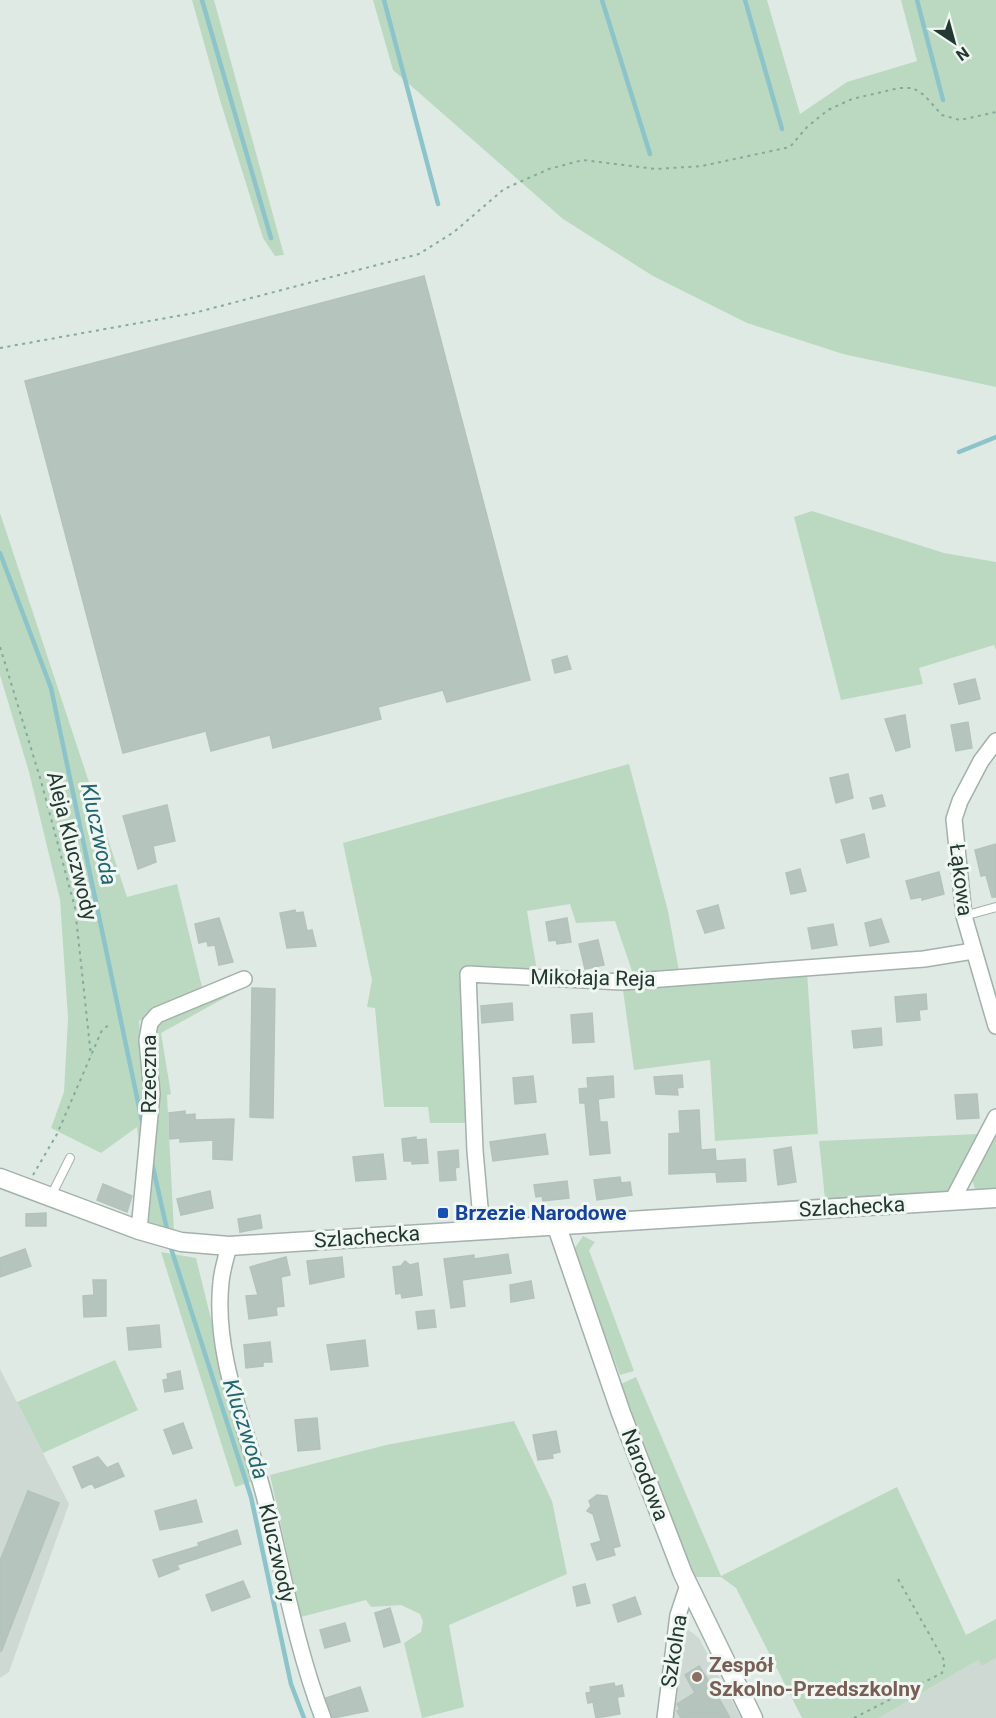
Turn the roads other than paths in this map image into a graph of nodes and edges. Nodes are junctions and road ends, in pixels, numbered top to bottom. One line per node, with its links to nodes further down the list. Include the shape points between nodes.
1 (996, 741): 3 (street, Łąkowa, via 981,761 954,819)
2 (996, 907): 3 (lane)
3 (964, 916): 4 (street, Łąkowa)
4 (973, 951): 6 (street, Łąkowa); 14 (street, Mikołaja Reja, via 924,959 622,982 468,974)
5 (244, 979): 15 (street, Rzeczna, via 157,1015 150,1023 147,1040 153,1094)
6 (996, 1026)
7 (996, 1117): 12 (street)
8 (70, 1158): 10 (lane)
9 (0, 1178): 10 (street, Szlachecka)
10 (51, 1198): 15 (street, Szlachecka)
11 (996, 1198): 12 (street, Szlachecka)
12 (952, 1201): 13 (street, Szlachecka)
13 (556, 1224): 14 (street, Szlachecka); 17 (street, Narodowa, via 625,1424)
14 (482, 1230): 16 (street, Szlachecka)
15 (144, 1232): 16 (street, Szlachecka, via 181,1242)
16 (228, 1246): 18 (street, Kluczwody, via 221,1282 221,1326 232,1388 264,1497 305,1669)
17 (688, 1585): 19 (street, Szkolna, via 678,1615); 20 (street, Narodowa)
18 (323, 1718)
19 (665, 1718)
20 (753, 1718)

